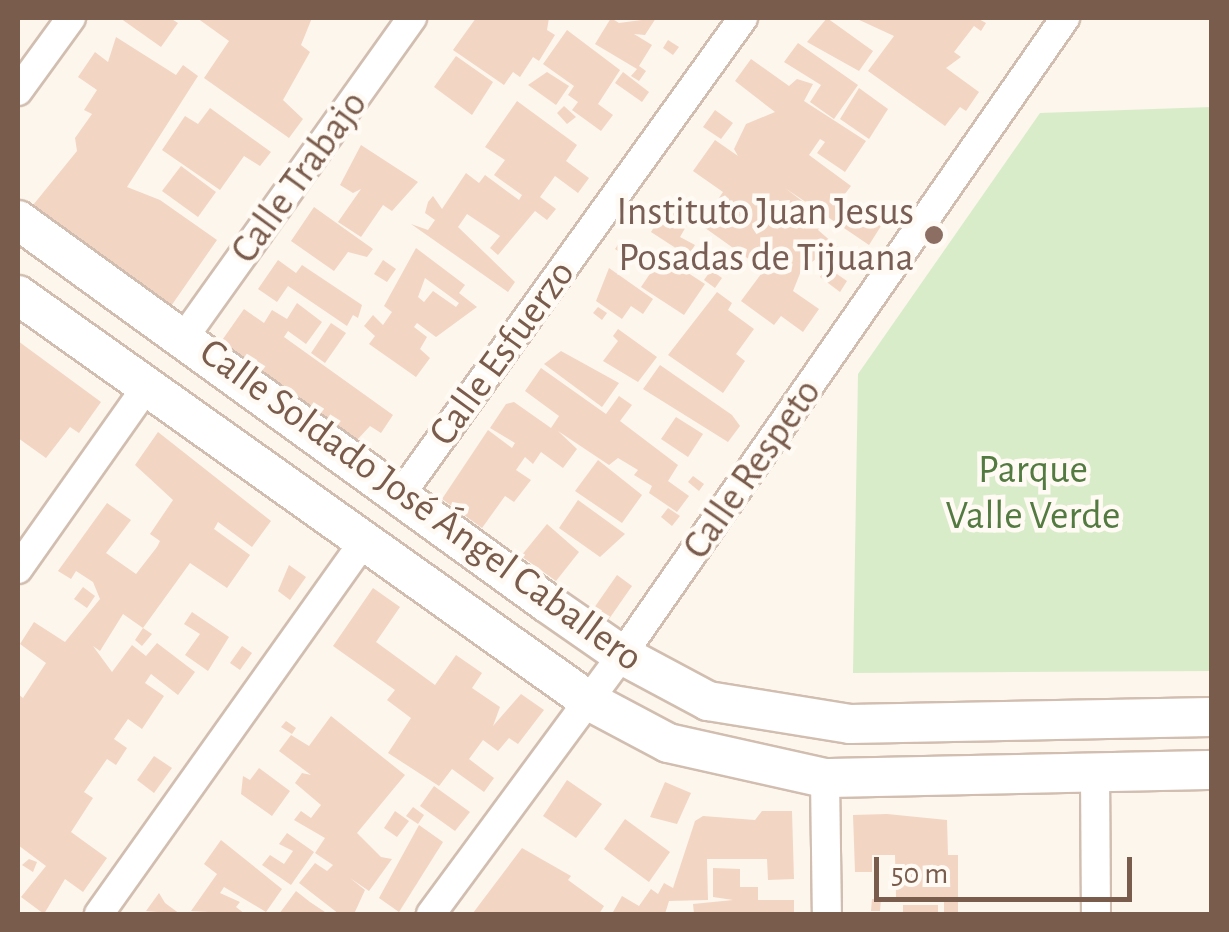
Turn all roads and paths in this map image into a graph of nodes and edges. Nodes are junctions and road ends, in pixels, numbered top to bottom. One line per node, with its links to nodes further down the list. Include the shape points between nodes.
1 (71, 18): 5 (street)
2 (412, 18): 8 (street, Calle Trabajo)
3 (743, 18): 10 (street, Calle Esfuerzo)
4 (1064, 18): 13 (street, Calle Respeto)
5 (18, 91)
6 (18, 220): 8 (street, Calle Soldado José Ángel Caballero)
7 (18, 296): 9 (street, Calle Soldado José Ángel Caballero)
8 (185, 336): 10 (street, Calle Soldado José Ángel Caballero)
9 (148, 385): 11 (street, Calle Soldado José Ángel Caballero); 12 (street)
10 (401, 494): 13 (street, Calle Soldado José Ángel Caballero)
11 (364, 541): 14 (street, Calle Soldado José Ángel Caballero); 19 (street)
12 (18, 569)
13 (622, 655): 14 (street, Calle Respeto); 15 (street, Calle Soldado José Ángel Caballero, via 708,701 850,724)
14 (589, 701): 18 (street, Calle Soldado José Ángel Caballero, via 668,743); 20 (street, Calle Respeto)
15 (1212, 717)
16 (1212, 770): 17 (street, Calle Soldado José Ángel Caballero)
17 (1096, 772): 18 (street, Calle Soldado José Ángel Caballero); 22 (street)
18 (825, 778): 21 (street)
19 (100, 914)
20 (431, 914)
21 (827, 914)
22 (1096, 914)

